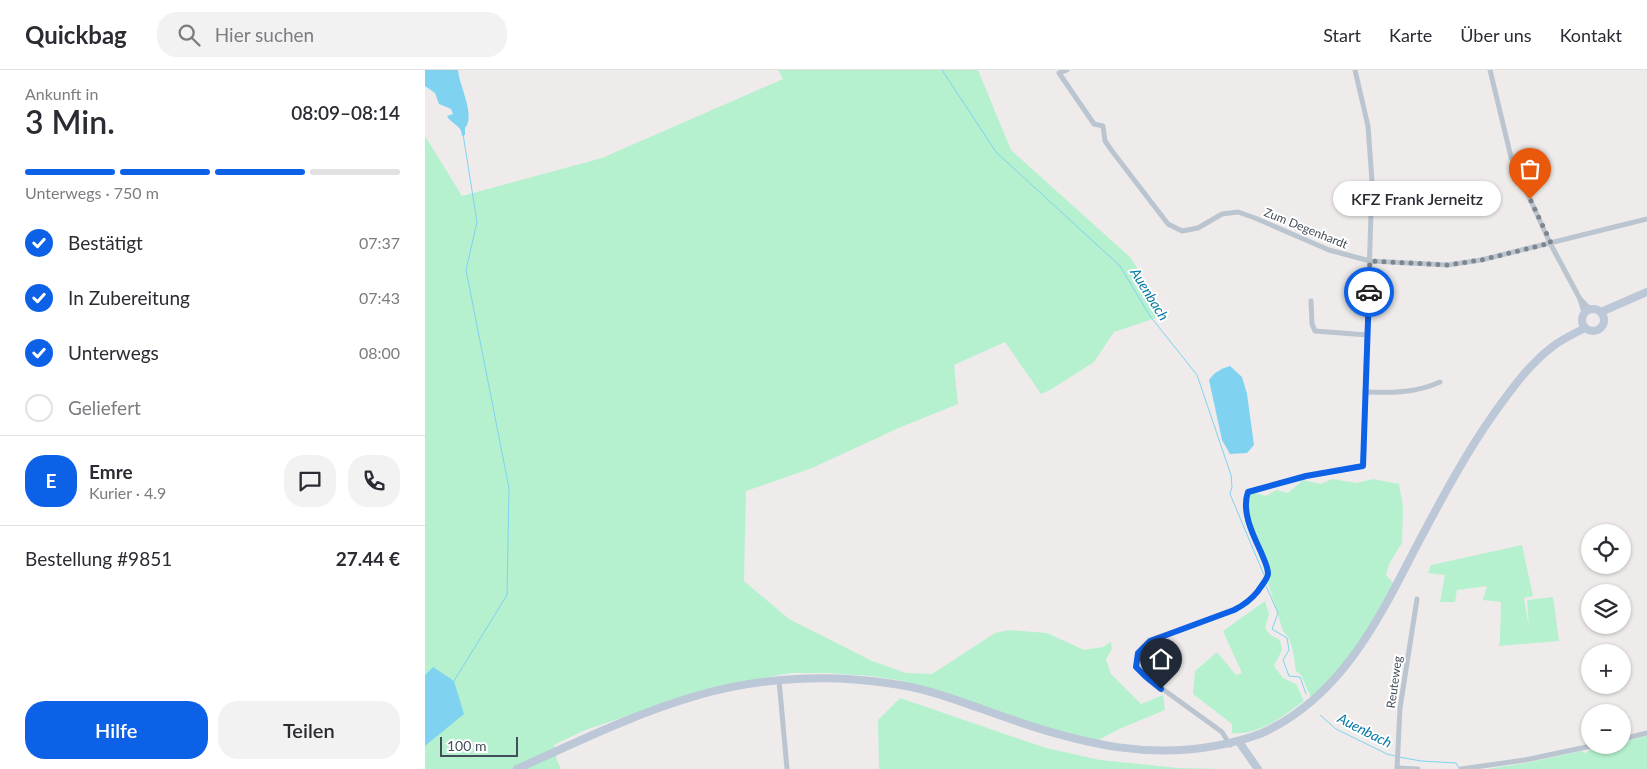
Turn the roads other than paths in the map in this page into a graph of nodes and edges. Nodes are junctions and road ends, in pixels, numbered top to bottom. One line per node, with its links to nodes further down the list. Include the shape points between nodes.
1 (1067, 70): 4 (street)
2 (1355, 70): 7 (street, via 1371,155)
3 (1490, 70): 6 (street, via 1511,157)
4 (1058, 72): 7 (street, Zum Degenhardt, via 1094,124 1103,126 1105,141 1168,224 1182,231 1199,228 1222,214 1238,212 1329,250)
5 (1647, 219): 6 (street, Zum Degenhardt)
6 (1551, 243): 7 (street, Zum Degenhardt, via 1448,265); 10 (street)
7 (1370, 261): 13 (street)
8 (1647, 292): 11 (main road)
9 (1311, 301): 13 (street, via 1315,331)
10 (1587, 310): 11 (main road); 12 (main road, via 1582,317)
11 (1602, 315): 12 (main road, via 1603,325 1598,330 1591,332)
12 (1583, 326): 20 (main road, via 1546,352 1515,384 1472,444 1380,616 1346,667 1294,715)
13 (1367, 335): 15 (street)
14 (1440, 382): 15 (street, via 1400,392)
15 (1365, 392): 21 (street, via 1363,466 1306,476 1248,492 1245,502 1247,513 1268,572 1267,578 1247,603 1150,641 1138,653 1136,667 1222,732)
16 (1417, 600): 23 (street, Reuteweg, via 1400,708)
17 (779, 680): 21 (main road, via 895,684 955,700 1060,738 1110,750 1165,754 1201,752); 25 (main road, via 733,687 675,702); 26 (street)
18 (1647, 733): 19 (street)
19 (1631, 737)
20 (1239, 742): 21 (main road); 27 (main road)
21 (1230, 745)
22 (1581, 748): 24 (street)
23 (1397, 766): 28 (street, Reuteweg)
24 (1469, 768): 29 (street)
25 (517, 769)
26 (787, 769)
27 (1258, 769)
28 (1417, 769)
29 (1461, 769)

